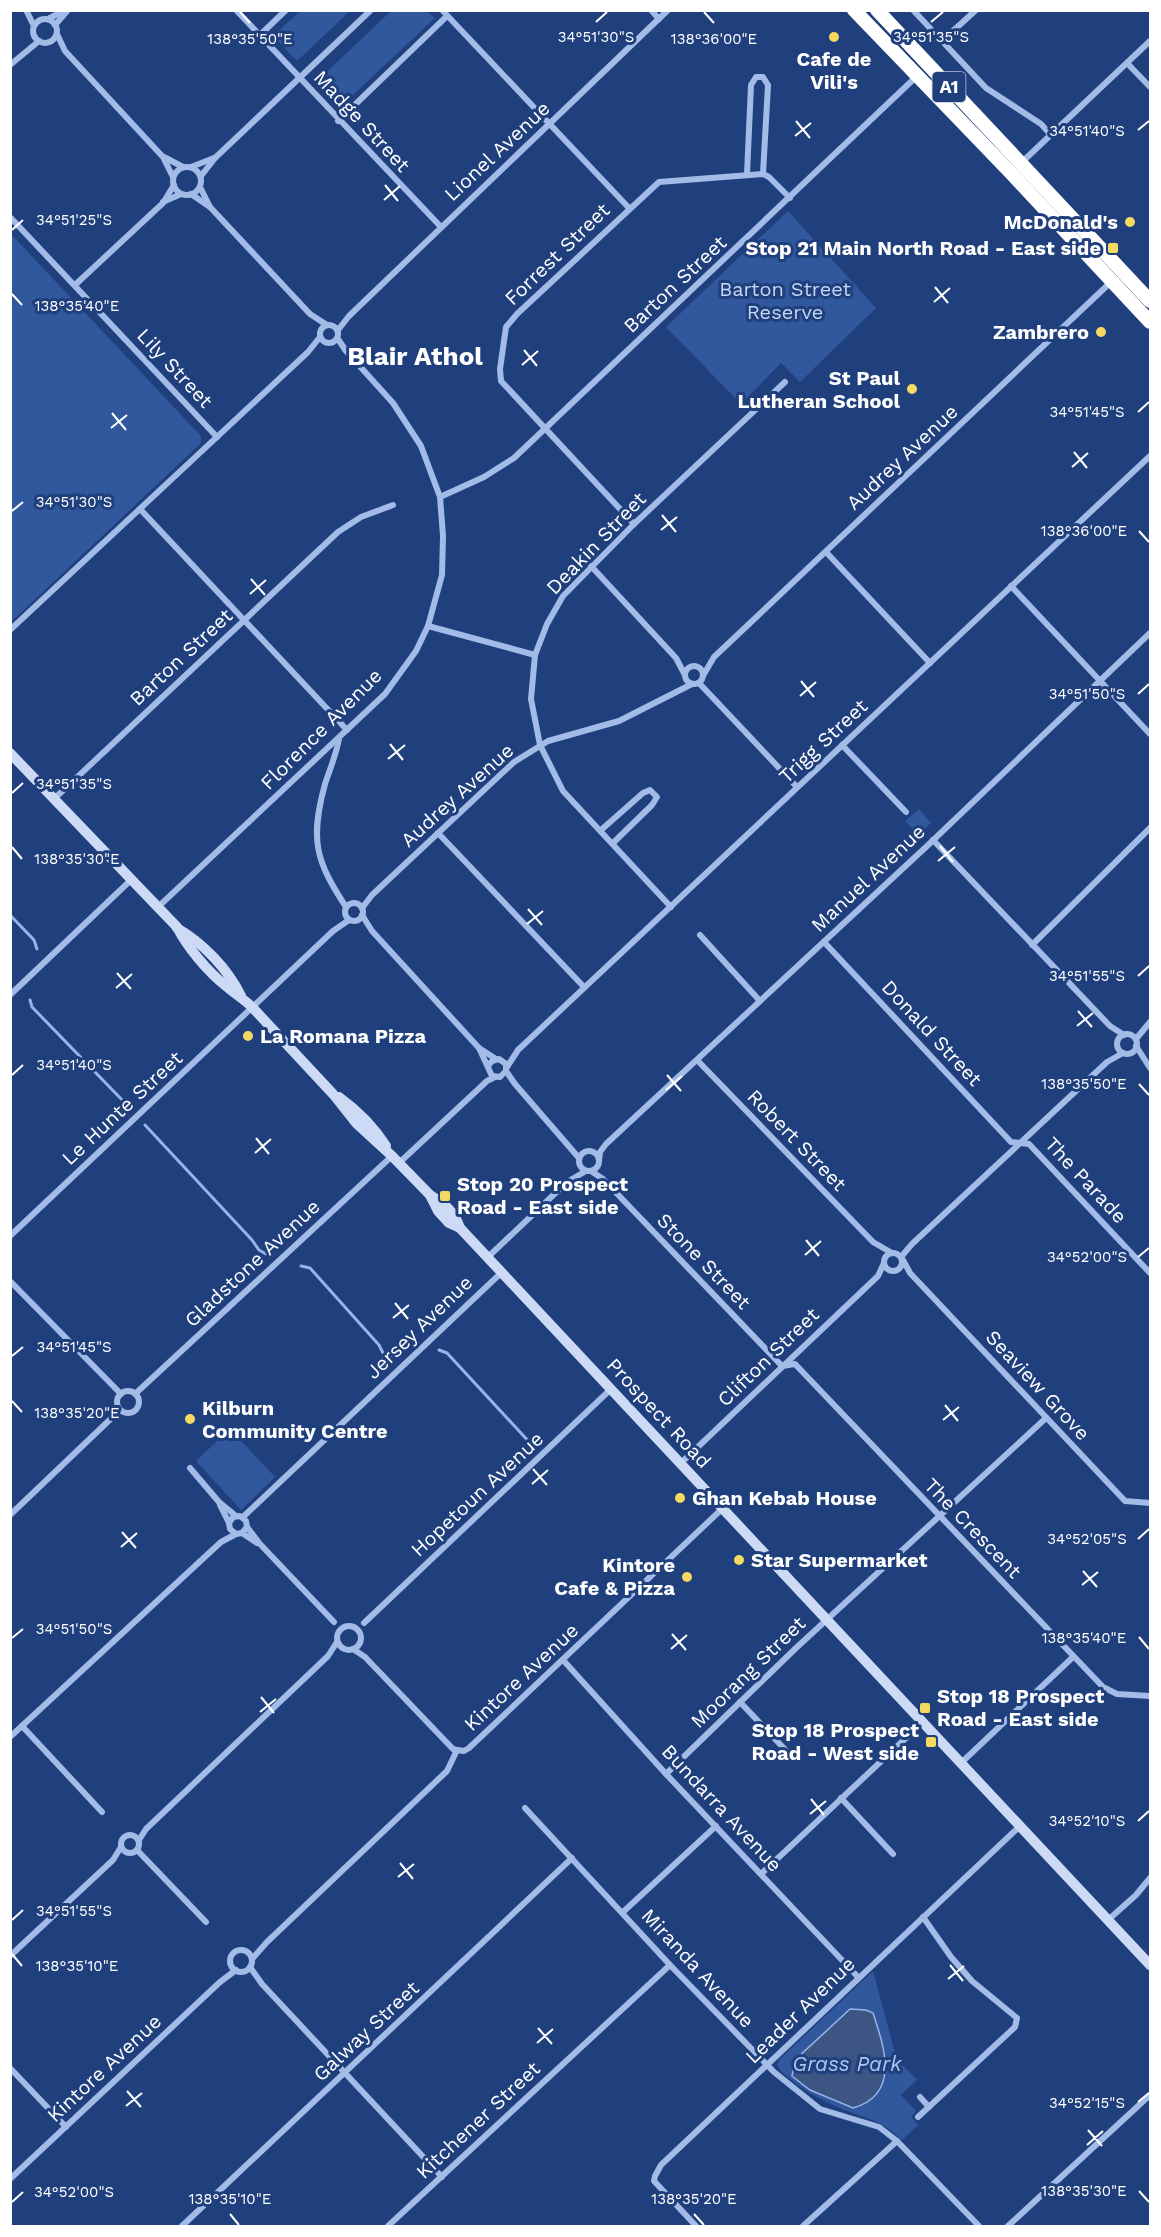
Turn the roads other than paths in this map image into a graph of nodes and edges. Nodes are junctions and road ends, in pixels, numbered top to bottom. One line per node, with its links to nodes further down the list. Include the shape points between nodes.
1 (66, 10): 14 (street); 16 (street)
2 (236, 10): 19 (street, Madge Street)
3 (286, 10): 19 (street)
4 (371, 10): 29 (street)
5 (442, 10): 13 (street)
6 (651, 10): 15 (street)
7 (668, 10): 15 (street, Lionel Avenue)
8 (854, 10): 28 (highway, A1)
9 (877, 10): 38 (highway, A1)
10 (913, 10): 21 (street)
11 (976, 10): 21 (street)
12 (28, 12): 14 (street); 17 (street)
13 (447, 16): 31 (street); 32 (street)
14 (45, 19): 16 (street); 17 (street)
15 (659, 19): 32 (street, Lionel Avenue)
16 (55, 25): 18 (street)
17 (34, 30): 20 (street); 25 (street)
18 (57, 34): 23 (street); 24 (street)
19 (259, 36): 29 (street, Madge Street)
20 (39, 41): 23 (street); 25 (street)
21 (942, 41): 33 (street, via 986,88 1041,124)
22 (1150, 41): 26 (street)
23 (49, 42): 24 (street)
24 (65, 51): 34 (street)
25 (24, 52): 27 (street)
26 (1128, 63): 30 (street); 33 (street)
27 (10, 65)
28 (918, 76): 38 (highway, A1); 47 (street, Barton Street)
29 (299, 77): 31 (street, Madge Street); 35 (street)
30 (1150, 87)
31 (338, 121): 52 (street, Madge Street)
32 (549, 125): 50 (street); 52 (street, Lionel Avenue)
33 (1051, 135): 38 (street)
34 (163, 157): 36 (street); 42 (street)
35 (215, 158): 37 (street); 41 (street)
36 (183, 167): 37 (street); 42 (street)
37 (191, 167): 41 (street)
38 (1016, 168): 53 (highway, A1)
39 (747, 174): 40 (street, Forrest Street); 40 (street, via 751,85 756,77 763,77 768,85); 50 (street, Forrest Street, via 659,182)
40 (763, 174): 47 (street)
41 (201, 176): 44 (street)
42 (173, 177): 43 (street)
43 (174, 185): 45 (street); 48 (street)
44 (200, 187): 46 (street); 49 (street)
45 (181, 194): 46 (street); 48 (street)
46 (191, 195): 49 (street)
47 (790, 198): 65 (street, Barton Street)
48 (163, 202): 54 (street)
49 (210, 207): 56 (street)
50 (629, 208): 65 (street, Forrest Street, via 506,327 501,381)
51 (10, 217): 54 (street, Lily Street)
52 (441, 227): 57 (street, Lionel Avenue)
53 (1117, 276): 55 (highway, A1); 58 (highway, A1); 72 (street, Audrey Avenue)
54 (75, 285): 66 (street, Lily Street)
55 (1150, 301)
56 (310, 314): 59 (street); 61 (street)
57 (349, 316): 59 (street, Lionel Avenue); 60 (street, Lionel Avenue)
58 (1150, 322)
59 (329, 325): 60 (street); 61 (street, Lionel Avenue)
60 (338, 330): 62 (street)
61 (324, 339): 62 (street); 63 (street, Florence Avenue); 66 (street)
62 (338, 339): 63 (street, Florence Avenue)
63 (346, 351): 68 (street, Florence Avenue, via 393,403 421,446)
64 (785, 382): 71 (street, Deakin Street)
65 (545, 429): 68 (street, Barton Street, via 514,458); 71 (street, Forrest Street)
66 (217, 437): 70 (street)
67 (1150, 456): 74 (street, Trigg Street)
68 (440, 497): 76 (street, Florence Avenue, via 442,575)
69 (393, 505): 75 (street, Barton Street, via 361,517 338,532)
70 (140, 509): 75 (street); 77 (street)
71 (634, 524): 73 (street, Deakin Street)
72 (826, 552): 80 (street, Audrey Avenue); 82 (street)
73 (591, 566): 79 (street, Deakin Street, via 563,596); 81 (street)
74 (1011, 586): 82 (street, Trigg Street); 86 (street)
75 (245, 620): 88 (street); 95 (street, Barton Street)
76 (428, 626): 79 (street); 88 (street, Florence Avenue, via 416,651 385,694)
77 (10, 630)
78 (1150, 633): 86 (street, Manuel Avenue)
79 (535, 655): 91 (street, Deakin Street, via 531,699)
80 (714, 657): 83 (street, Audrey Avenue); 85 (street, Audrey Avenue)
81 (676, 658): 83 (street); 84 (street)
82 (930, 663): 92 (street, Trigg Street)
83 (695, 666): 84 (street, Audrey Avenue, via 689,667); 85 (street, via 701,668)
84 (685, 677): 85 (street); 87 (street, Audrey Avenue)
85 (699, 680): 87 (street, Audrey Avenue); 94 (street)
86 (1100, 681): 89 (street); 100 (street, Manuel Avenue)
87 (675, 694): 91 (street, Audrey Avenue, via 619,721)
88 (347, 730): 90 (street, Florence Avenue)
89 (1150, 734)
90 (339, 739): 103 (street, via 316,834 326,878); 105 (street, Florence Avenue)
91 (540, 745): 98 (street, Deakin Street, via 563,791); 99 (street, Audrey Avenue, via 514,762)
92 (842, 745): 94 (street, Trigg Street); 96 (street)
93 (12, 757): 95 (main road, Prospect Road)
94 (797, 787): 104 (street, Trigg Street)
95 (55, 798): 102 (main road, Prospect Road)
96 (906, 812)
97 (1150, 828): 110 (street)
98 (601, 830): 101 (street, Deakin Street); 101 (street, via 643,793 650,790 657,797)
99 (438, 833): 103 (street, Audrey Avenue); 111 (street)
100 (933, 840): 109 (street, Manuel Avenue); 110 (street)
101 (613, 843): 104 (street, Deakin Street)
102 (132, 879): 105 (main road, Prospect Road); 112 (street)
103 (355, 907): 106 (street, Audrey Avenue); 106 (street); 107 (street)
104 (671, 907): 111 (street, Trigg Street)
105 (158, 908): 114 (main road, Prospect Road, via 177,927 185,943)
106 (350, 919): 107 (street); 114 (street)
107 (372, 931): 117 (street)
108 (700, 935): 113 (street)
109 (824, 942): 113 (street, Manuel Avenue); 131 (street, Donald Street, via 1011,1142)
110 (1032, 945): 116 (street)
111 (584, 987): 118 (street, Trigg Street)
112 (10, 995)
113 (760, 1000): 121 (street, Manuel Avenue)
114 (252, 1007): 133 (main road, Prospect Road, via 356,1123); 139 (street, Le Hunte Street)
115 (1148, 1024): 116 (street)
116 (1127, 1040): 119 (street); 119 (street); 122 (street); 123 (street)
117 (479, 1048): 120 (street); 124 (street)
118 (518, 1050): 120 (street, Trigg Street); 125 (street, Trigg Street)
119 (1126, 1053): 122 (street); 123 (street)
120 (499, 1059): 124 (street, Trigg Street); 125 (street)
121 (698, 1060): 130 (street, Manuel Avenue); 140 (street, Robert Street)
122 (1107, 1062): 131 (street)
123 (1148, 1066)
124 (488, 1068): 126 (street); 128 (street)
125 (506, 1069): 126 (street, Trigg Street); 127 (street)
126 (498, 1077): 127 (street); 128 (street)
127 (515, 1084): 129 (street)
128 (479, 1088): 133 (street)
129 (567, 1142): 132 (street); 134 (street)
130 (606, 1144): 132 (street, Manuel Avenue); 135 (street, Manuel Avenue)
131 (1018, 1144): 141 (street); 147 (street, The Parade, via 1029,1144)
132 (588, 1152): 134 (street, Manuel Avenue); 135 (street, Stone Street, via 598,1156)
133 (395, 1159): 142 (main road, Prospect Road, via 429,1195 438,1211); 153 (street, Gladstone Avenue)
134 (579, 1160): 136 (street, Stone Street); 138 (street)
135 (598, 1163): 136 (street); 137 (street, Stone Street)
136 (588, 1171): 137 (street, Stone Street); 138 (street)
137 (603, 1179): 150 (street, Stone Street)
138 (567, 1182): 142 (street)
139 (12, 1236)
140 (873, 1242): 141 (street, Robert Street); 143 (street, Robert Street)
141 (898, 1256): 143 (street); 144 (street, via 901,1268); 146 (street, Seaview Grove)
142 (488, 1257): 145 (main road, Prospect Road)
143 (884, 1261): 144 (street, Robert Street, via 886,1269); 148 (street, Clifton Street)
144 (894, 1271): 146 (street); 148 (street, Clifton Street)
145 (502, 1272): 151 (main road, Prospect Road); 160 (street, Jersey Avenue)
146 (910, 1273): 155 (street, Seaview Grove)
147 (1150, 1273)
148 (878, 1276): 150 (street, Clifton Street)
149 (11, 1281): 152 (street)
150 (782, 1366): 156 (street, Clifton Street); 163 (street, The Crescent, via 795,1364)
151 (611, 1389): 156 (main road, Prospect Road); 172 (street, Hopetoun Avenue)
152 (121, 1394): 153 (street); 154 (street, via 117,1403)
153 (135, 1394): 154 (street, via 139,1401 135,1410)
154 (120, 1410): 162 (street)
155 (1046, 1418): 159 (street, Seaview Grove, via 1125,1501); 163 (street, Moorang Street)
156 (681, 1462): 161 (main road, Prospect Road)
157 (190, 1468): 158 (street)
158 (219, 1502): 164 (street); 165 (street)
159 (1150, 1503)
160 (256, 1506): 164 (street, Jersey Avenue); 166 (street, Jersey Avenue)
161 (723, 1508): 170 (main road, Prospect Road); 184 (street, Kintore Avenue)
162 (10, 1515)
163 (939, 1516): 170 (street, Moorang Street); 183 (street, The Crescent)
164 (239, 1517): 165 (street, Jersey Avenue); 166 (street)
165 (229, 1525): 167 (street); 168 (street)
166 (247, 1526): 167 (street, Jersey Avenue); 169 (street)
167 (239, 1534): 168 (street); 169 (street)
168 (221, 1542): 188 (street)
169 (260, 1544): 171 (street)
170 (827, 1619): 186 (street, Moorang Street); 187 (main road, Prospect Road)
171 (334, 1622): 174 (street); 175 (street)
172 (364, 1623): 173 (street, Hopetoun Avenue); 176 (street, Hopetoun Avenue)
173 (352, 1626): 174 (street); 176 (street)
174 (344, 1627): 175 (street)
175 (337, 1634): 177 (street)
176 (360, 1635): 178 (street)
177 (337, 1642): 179 (street); 181 (street)
178 (359, 1643): 180 (street); 182 (street)
179 (345, 1649): 180 (street); 181 (street)
180 (353, 1649): 182 (street)
181 (328, 1656): 199 (street)
182 (365, 1657): 190 (street)
183 (1073, 1657): 185 (street, The Crescent, via 1103,1687 1117,1694); 192 (street)
184 (563, 1660): 190 (street, Kintore Avenue, via 469,1748); 193 (street, Bundarra Avenue)
185 (1150, 1696)
186 (740, 1702): 191 (street); 193 (street, Moorang Street)
187 (923, 1722): 192 (main road, Prospect Road); 194 (street)
188 (22, 1725): 189 (street); 196 (street)
189 (10, 1737)
190 (457, 1750): 211 (street, Kintore Avenue, via 447,1771)
191 (794, 1759)
192 (961, 1763): 198 (main road, Prospect Road)
193 (666, 1774): 197 (street, Bundarra Avenue)
194 (841, 1798): 202 (street); 204 (street)
195 (525, 1808): 203 (street, Miranda Avenue)
196 (102, 1812)
197 (716, 1826): 204 (street, Bundarra Avenue); 206 (street)
198 (1020, 1826): 207 (street, Leader Avenue); 208 (main road, Prospect Road)
199 (136, 1838): 200 (street, via 124,1837); 201 (street)
200 (124, 1850): 201 (street); 210 (street)
201 (137, 1850): 209 (street)
202 (893, 1854)
203 (572, 1858): 206 (street, Miranda Avenue); 219 (street, Galway Street)
204 (761, 1874): 215 (street, Bundarra Avenue)
205 (1150, 1878): 208 (street)
206 (624, 1912): 212 (street, Miranda Avenue)
207 (923, 1917): 215 (street, Leader Avenue); 222 (street, via 972,1981 1017,2018 1015,2027)
208 (1108, 1920): 213 (main road, Prospect Road)
209 (206, 1922)
210 (10, 1956)
211 (250, 1959): 214 (street); 214 (street, via 240,1950 234,1953 230,1958); 216 (street)
212 (670, 1965): 217 (street, Miranda Avenue); 226 (street, Kitchener Street)
213 (1150, 1965)
214 (236, 1969): 216 (street); 224 (street, Kintore Avenue)
215 (858, 1977): 217 (street, Leader Avenue)
216 (262, 1984): 219 (street)
217 (767, 2065): 225 (street, Miranda Avenue, via 820,2109 879,2127); 230 (street, Leader Avenue, via 661,2165 655,2176 657,2186)
218 (10, 2068): 224 (street)
219 (346, 2072): 226 (street); 228 (street, Galway Street)
220 (1150, 2095): 233 (street)
221 (920, 2097): 222 (street)
222 (929, 2107): 223 (street)
223 (918, 2117)
224 (66, 2127): 227 (street, Kintore Avenue)
225 (897, 2140): 231 (street); 232 (street, Miranda Avenue)
226 (442, 2177): 229 (street, Kitchener Street)
227 (10, 2179)
228 (182, 2226)
229 (388, 2226)
230 (696, 2226)
231 (803, 2226)
232 (979, 2226)
233 (1009, 2226)

